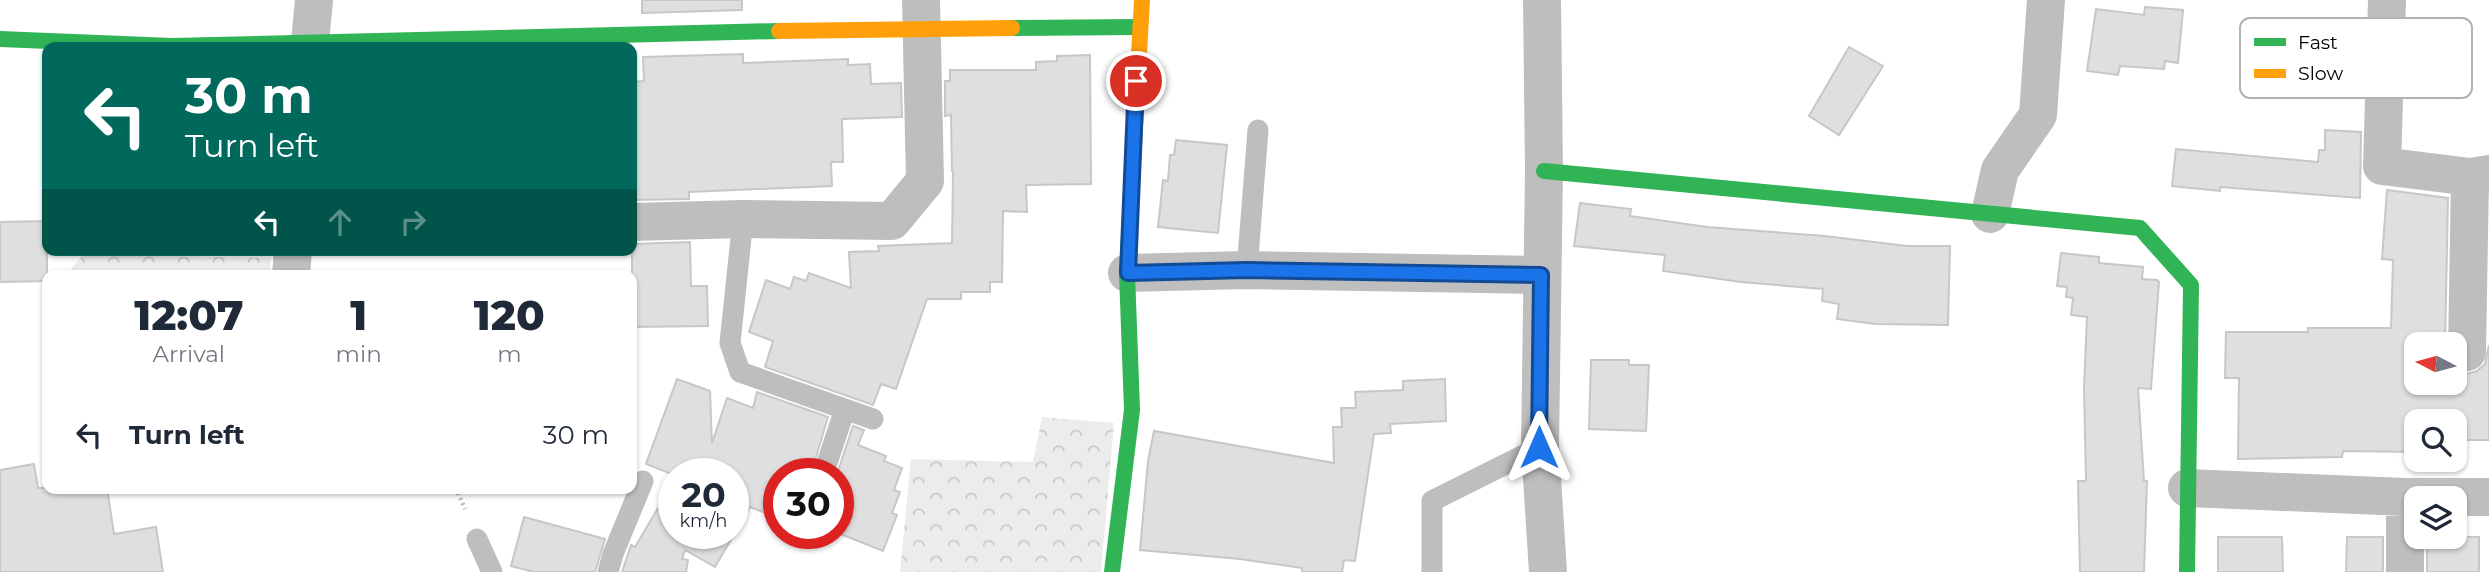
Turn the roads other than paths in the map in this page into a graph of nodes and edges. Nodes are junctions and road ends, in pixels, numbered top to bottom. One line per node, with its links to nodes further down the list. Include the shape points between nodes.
1 (314, 0): 11 (street)
2 (1142, 0): 8 (street)
3 (1542, 0): 15 (street)
4 (2046, 0): 17 (street, via 2038,115 2000,170)
5 (2388, 0): 7 (street)
6 (921, 14): 8 (street); 12 (street); 18 (street, via 925,181 892,222)
7 (2387, 18)
8 (1139, 27): 21 (street)
9 (0, 39): 10 (street)
10 (74, 42)
11 (310, 42)
12 (369, 42)
13 (2384, 98): 16 (street, via 2382,166)
14 (1258, 130): 20 (lane)
15 (1544, 171): 17 (street); 22 (street)
16 (2479, 176): 23 (street)
17 (1990, 214): 29 (street, via 2140,228 2191,285)
18 (743, 219): 19 (street); 24 (lane, via 730,343 740,372)
19 (637, 222)
20 (1247, 270): 21 (street); 22 (street)
21 (1128, 273): 37 (street, via 1132,410)
22 (1541, 275): 26 (street)
23 (2468, 337)
24 (845, 409): 25 (lane); 27 (lane)
25 (873, 419)
26 (1539, 447): 38 (lane, via 1432,501); 39 (street)
27 (829, 458)
28 (643, 481): 36 (lane)
29 (2187, 488): 30 (street); 40 (street)
30 (2404, 497)
31 (2467, 497): 32 (street)
32 (2489, 497)
33 (477, 539): 35 (lane)
34 (2405, 549): 41 (street)
35 (492, 572)
36 (608, 572)
37 (1112, 572)
38 (1432, 572)
39 (1548, 572)
40 (2187, 572)
41 (2405, 572)

